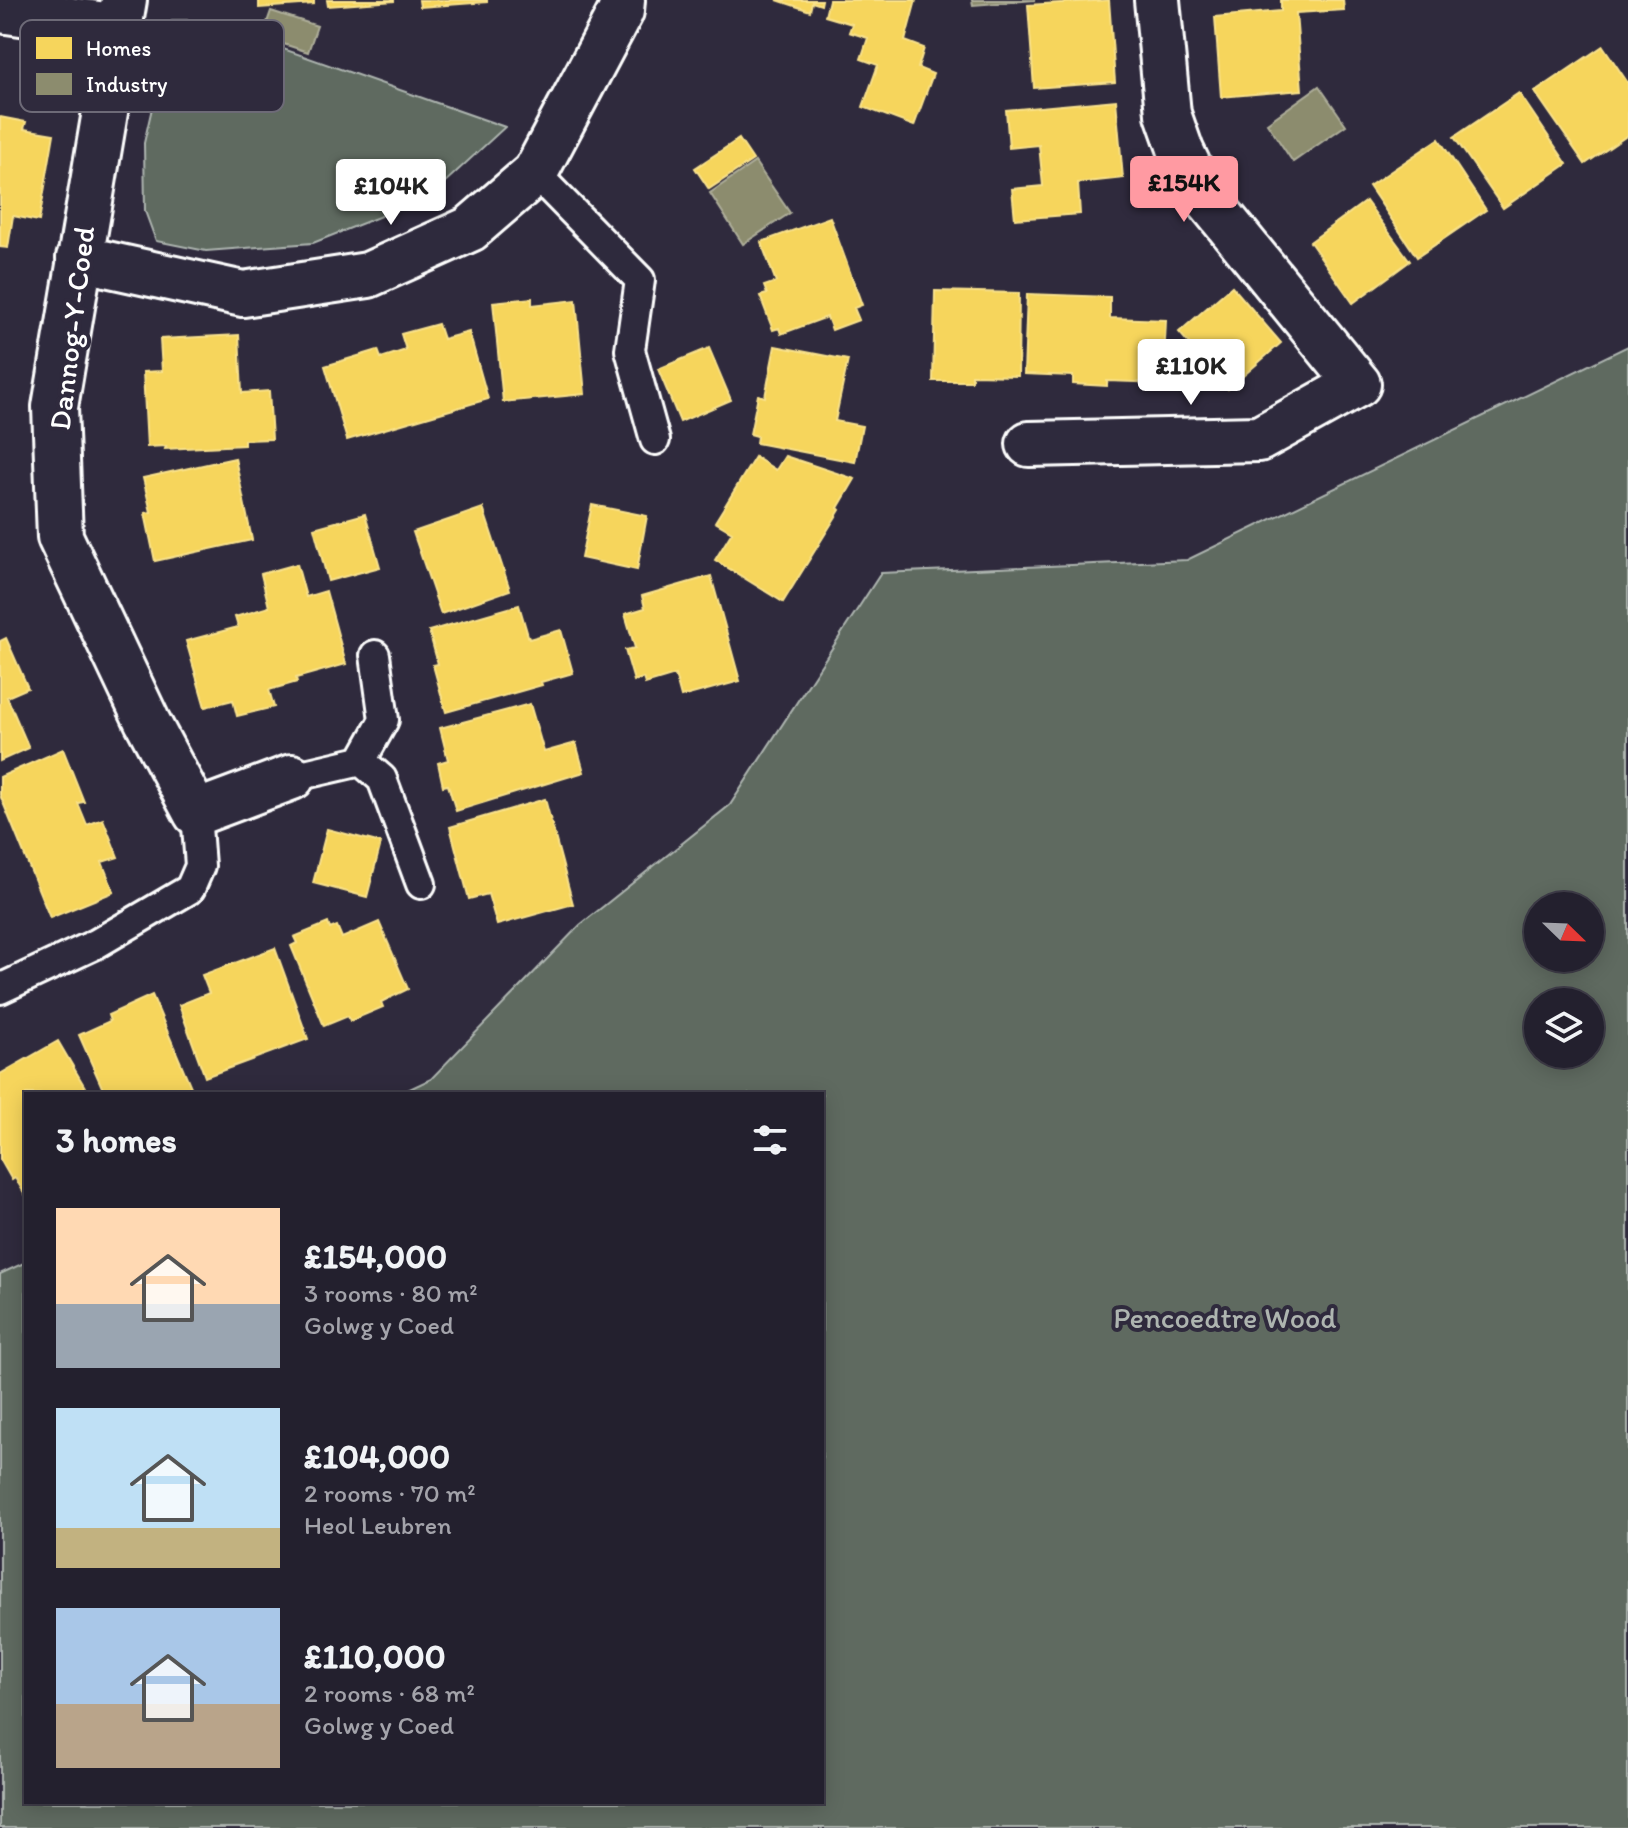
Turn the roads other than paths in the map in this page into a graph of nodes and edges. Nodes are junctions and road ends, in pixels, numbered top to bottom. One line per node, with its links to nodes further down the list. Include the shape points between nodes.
1 (622, 0): 6 (street, via 621,11)
2 (1157, 0): 9 (street, via 1168,114 1199,189 1358,384 1259,439)
3 (0, 10): 4 (street)
4 (121, 13)
5 (104, 112): 7 (street, Dannog-Y-Coed)
6 (535, 173): 7 (street, via 470,229 368,275 243,294); 8 (lane, via 640,280 630,350)
7 (79, 258): 13 (street, Dannog-Y-Coed, via 55,407 60,537)
8 (655, 440)
9 (1029, 444)
10 (375, 655): 11 (lane, via 384,720)
11 (361, 761): 12 (lane); 14 (lane, via 382,779)
12 (292, 777): 13 (street)
13 (196, 813): 15 (lane, via 200,866 190,889 96,944)
14 (421, 884)
15 (0, 989)

